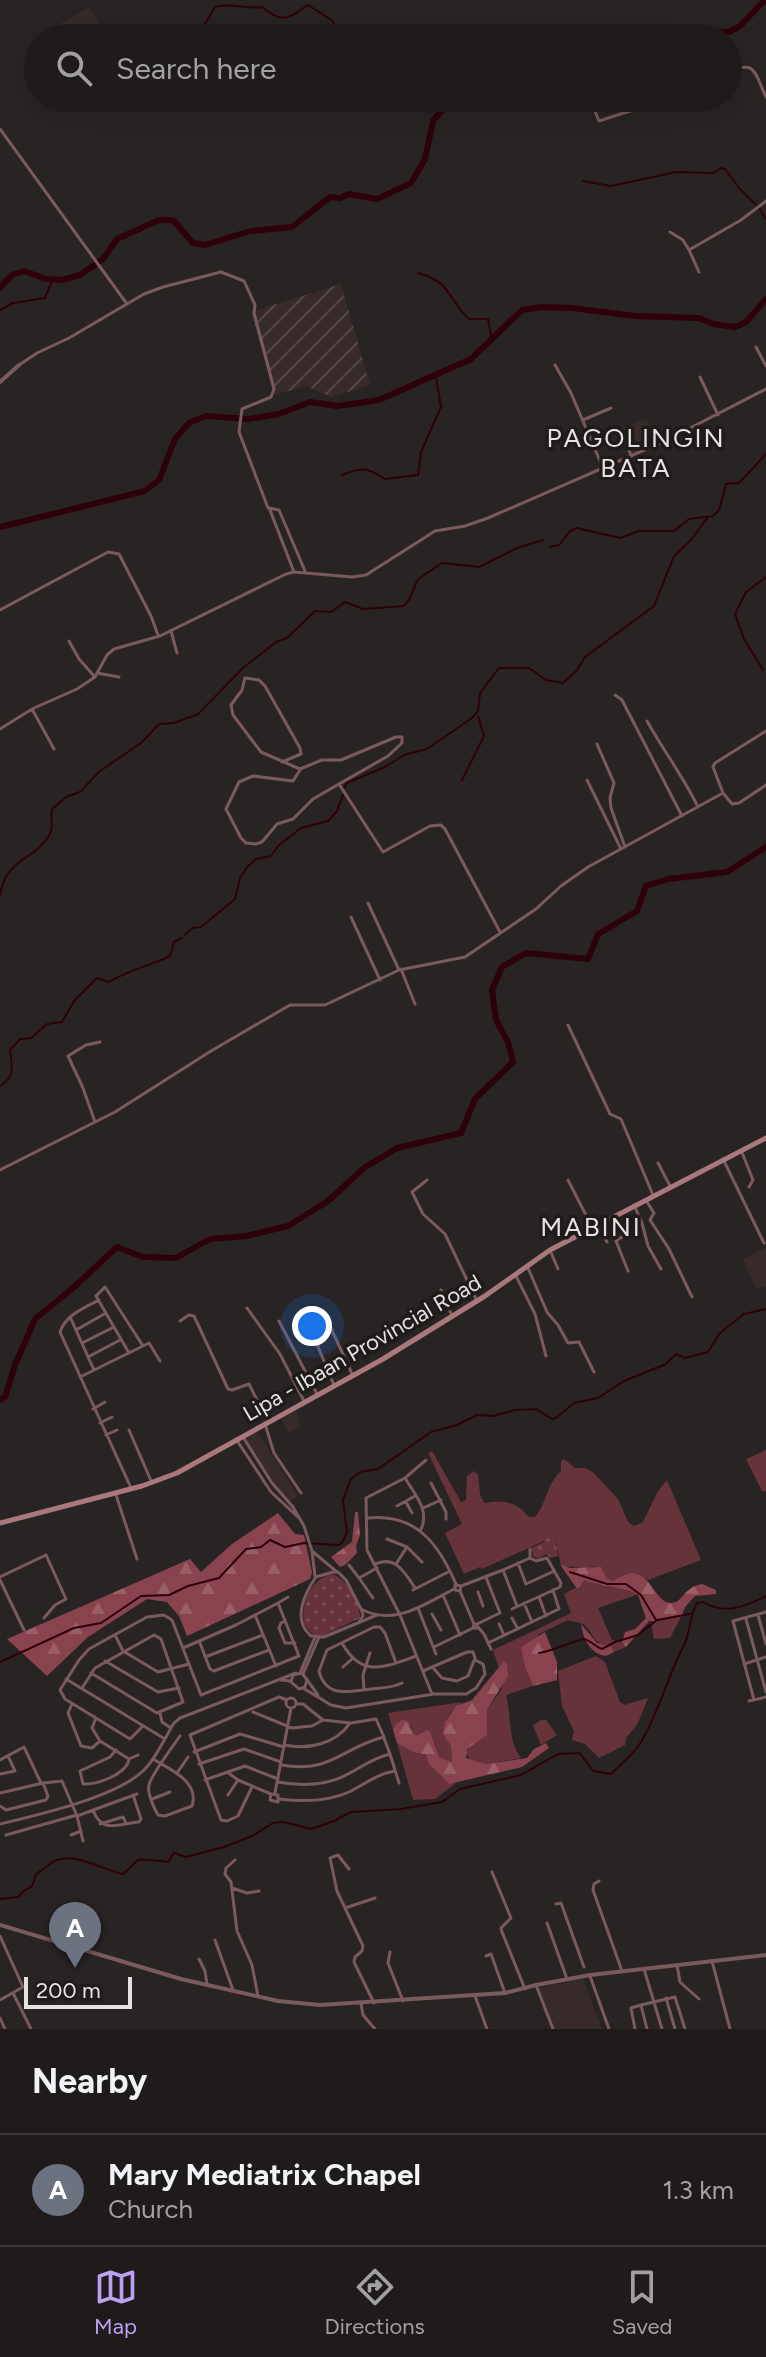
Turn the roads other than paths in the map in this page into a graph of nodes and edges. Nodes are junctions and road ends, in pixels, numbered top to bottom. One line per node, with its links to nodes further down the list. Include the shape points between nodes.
1 (742, 66): 2 (street, via 754,71)
2 (766, 97)
3 (595, 112): 4 (street, via 599,121)
4 (629, 112)
5 (0, 129): 10 (street)
6 (766, 201): 8 (street)
7 (670, 232): 8 (street)
8 (689, 250): 9 (street)
9 (699, 272)
10 (127, 304): 12 (street); 24 (street, via 200,276 221,272 244,281 255,305 274,389 271,397 245,406 238,424)
11 (756, 347): 14 (street)
12 (19, 365): 16 (street)
13 (555, 365): 20 (street)
14 (766, 366)
15 (700, 377): 19 (street)
16 (0, 382)
17 (766, 389): 19 (street)
18 (611, 408): 20 (street)
19 (718, 415): 22 (street)
20 (583, 420): 23 (street)
21 (623, 433): 22 (street)
22 (631, 456): 23 (street)
23 (603, 468): 26 (street, via 488,518 435,531 366,575)
24 (270, 510): 25 (street); 26 (street, via 279,510)
25 (294, 572): 26 (street); 28 (street)
26 (305, 572)
27 (0, 610): 29 (street, via 115,552)
28 (171, 631): 29 (street); 31 (street)
29 (158, 636): 32 (street, via 114,649)
30 (69, 641): 32 (street)
31 (177, 653)
32 (96, 675): 33 (street); 35 (street)
33 (119, 677)
34 (615, 695): 48 (street)
35 (32, 709): 37 (street); 40 (street)
36 (647, 721): 47 (street)
37 (0, 729)
38 (766, 731): 46 (street, via 715,763)
39 (597, 744): 49 (street, via 614,783 610,802)
40 (54, 749)
41 (282, 762): 41 (street, via 261,752 233,715 231,705 245,678 265,686 300,748 298,757); 42 (street)
42 (300, 769): 44 (street, via 402,737 388,756); 44 (street, via 293,781 253,776 239,782 226,809 246,843 262,842 277,824 293,819)
43 (587, 780): 49 (street)
44 (339, 784): 52 (street, via 383,852 441,825)
45 (766, 785): 46 (street, via 735,804)
46 (723, 793): 47 (street)
47 (698, 807): 48 (street)
48 (682, 816): 49 (street)
49 (623, 848): 52 (street, via 588,867)
50 (368, 903): 53 (street)
51 (351, 917): 54 (street)
52 (500, 932): 53 (street, via 455,961)
53 (400, 969): 54 (street); 55 (street)
54 (380, 980): 58 (street, via 325,1005 290,1005)
55 (415, 1004)
56 (568, 1025): 68 (street, via 610,1114 621,1119)
57 (100, 1042): 58 (street, via 68,1056)
58 (95, 1122): 63 (street)
59 (766, 1138): 60 (main road, Lipa - Ibaan Provincial Road)
60 (741, 1150): 61 (main road, Lipa - Ibaan Provincial Road); 67 (street, via 753,1180)
61 (723, 1159): 66 (main road, Lipa - Ibaan Provincial Road); 74 (street)
62 (658, 1163): 66 (street)
63 (0, 1170)
64 (427, 1180): 84 (street, via 412,1192 423,1214 445,1234)
65 (568, 1180): 72 (street)
66 (670, 1186): 68 (main road, Lipa - Ibaan Provincial Road)
67 (749, 1187)
68 (653, 1195): 69 (main road, Lipa - Ibaan Provincial Road)
69 (645, 1199): 70 (main road, Lipa - Ibaan Provincial Road); 82 (street, via 653,1212 650,1220)
70 (634, 1205): 71 (street); 72 (main road, Lipa - Ibaan Provincial Road)
71 (642, 1223): 78 (street); 79 (street, via 616,1241)
72 (595, 1226): 73 (street); 75 (main road, Lipa - Ibaan Provincial Road)
73 (607, 1242)
74 (764, 1243)
75 (550, 1250): 76 (main road, Lipa - Ibaan Provincial Road); 77 (street)
76 (527, 1265): 80 (main road, Lipa - Ibaan Provincial Road); 103 (street, via 547,1312 568,1343 579,1342)
77 (558, 1269)
78 (661, 1269)
79 (628, 1271)
80 (515, 1274): 84 (main road, Lipa - Ibaan Provincial Road); 99 (street, via 535,1314)
81 (441, 1290): 87 (street)
82 (692, 1297)
83 (99, 1300): 86 (street); 88 (street); 97 (street, via 96,1295 107,1287)
84 (477, 1301): 87 (main road, Lipa - Ibaan Provincial Road)
85 (247, 1308): 108 (street, via 280,1354)
86 (106, 1313): 92 (street); 93 (street)
87 (452, 1316): 104 (main road, Lipa - Ibaan Provincial Road)
88 (71, 1318): 93 (street); 105 (street, via 60,1332)
89 (180, 1321): 113 (street, via 194,1316 228,1389 249,1384)
90 (279, 1321): 107 (street)
91 (329, 1324): 104 (street)
92 (114, 1327): 94 (street); 96 (street)
93 (76, 1330): 96 (street)
94 (121, 1340): 98 (street); 100 (street)
95 (316, 1342): 106 (street)
96 (82, 1343): 100 (street)
97 (143, 1346): 98 (street); 101 (street, via 149,1343)
98 (129, 1353): 102 (street)
99 (546, 1356)
100 (88, 1357): 102 (street)
101 (160, 1361)
102 (94, 1370): 105 (street)
103 (594, 1372)
104 (353, 1376): 106 (main road, Lipa - Ibaan Provincial Road)
105 (80, 1377): 110 (street)
106 (334, 1385): 107 (main road, Lipa - Ibaan Provincial Road)
107 (317, 1394): 108 (main road, Lipa - Ibaan Provincial Road)
108 (304, 1401): 113 (main road, Lipa - Ibaan Provincial Road)
109 (105, 1402): 110 (street)
110 (93, 1409): 112 (street)
111 (112, 1417): 112 (street)
112 (100, 1423): 116 (street)
113 (267, 1423): 117 (main road, Lipa - Ibaan Provincial Road); 124 (street, via 274,1453)
114 (117, 1430): 116 (street)
115 (129, 1430): 120 (street)
116 (106, 1435): 122 (street)
117 (239, 1438): 120 (main road, Lipa - Ibaan Provincial Road); 138 (street, via 293,1507)
118 (426, 1460): 119 (street)
119 (405, 1478): 125 (street); 131 (street, via 366,1498)
120 (152, 1483): 122 (main road, Lipa - Ibaan Provincial Road)
121 (431, 1483): 126 (street)
122 (132, 1489): 123 (main road, Lipa - Ibaan Provincial Road)
123 (115, 1493): 133 (main road, Lipa - Ibaan Provincial Road); 140 (street)
124 (301, 1493)
125 (415, 1496): 127 (street); 129 (street)
126 (441, 1500): 129 (street); 132 (street)
127 (406, 1502): 128 (street); 130 (street)
128 (397, 1506)
129 (423, 1508): 134 (street)
130 (412, 1513)
131 (367, 1519): 134 (street, via 392,1519); 145 (street, via 365,1544)
132 (446, 1519)
133 (0, 1523)
134 (420, 1531): 147 (street, via 437,1546)
135 (387, 1539): 136 (street)
136 (407, 1547): 141 (street); 143 (street)
137 (530, 1549): 139 (street)
138 (312, 1551): 148 (street); 153 (street)
139 (530, 1558): 142 (street); 149 (street, via 548,1558)
140 (137, 1559)
141 (422, 1562)
142 (518, 1563): 146 (street); 154 (street)
143 (396, 1564): 145 (street, via 383,1561); 147 (street, via 414,1589)
144 (349, 1565): 152 (street)
145 (376, 1566): 152 (street); 173 (street)
146 (503, 1570): 150 (street); 164 (street, via 514,1607)
147 (450, 1571): 155 (street)
148 (337, 1572): 153 (street); 167 (street)
149 (553, 1572): 154 (street); 156 (street, via 561,1584)
150 (486, 1575): 155 (street); 170 (street)
151 (0, 1578): 176 (street, via 46,1555 66,1599); 186 (street)
152 (359, 1578): 162 (street)
153 (314, 1580): 192 (street, via 301,1616 304,1630)
154 (526, 1584): 157 (street)
155 (458, 1588): 159 (street); 184 (street)
156 (553, 1590): 160 (street); 175 (street, via 560,1608)
157 (528, 1591)
158 (478, 1592): 165 (street)
159 (443, 1595): 166 (street); 190 (street)
160 (538, 1596): 164 (street); 175 (street)
161 (288, 1597): 163 (street)
162 (373, 1598)
163 (278, 1603): 171 (street); 179 (street)
164 (524, 1603): 180 (street)
165 (483, 1606)
166 (418, 1608): 173 (street); 182 (street)
167 (361, 1609): 172 (street); 181 (street)
168 (506, 1610): 170 (street)
169 (766, 1612): 174 (street)
170 (500, 1613): 184 (street)
171 (255, 1615): 189 (street); 193 (street)
172 (377, 1615): 173 (street); 181 (street)
173 (400, 1615): 205 (street)
174 (758, 1615): 178 (street); 197 (street)
175 (546, 1616): 180 (street)
176 (44, 1618)
177 (512, 1618): 185 (street)
178 (746, 1618): 210 (street); 214 (street, via 731,1622)
179 (286, 1621): 194 (street); 194 (street, via 279,1628 285,1643)
180 (533, 1622): 185 (street)
181 (358, 1623): 192 (street)
182 (424, 1623): 187 (street); 187 (street, via 434,1615 440,1629)
183 (499, 1624): 191 (street)
184 (476, 1626): 190 (street); 196 (street)
185 (518, 1629): 191 (street)
186 (24, 1630)
187 (428, 1633): 198 (street)
188 (115, 1635): 199 (street, via 153,1615 164,1615 172,1620); 202 (street); 223 (street, via 84,1653)
189 (263, 1635): 201 (street); 206 (street)
190 (460, 1635): 198 (street)
191 (504, 1635): 196 (street)
192 (317, 1637): 222 (street)
193 (199, 1642): 199 (street); 206 (street)
194 (295, 1643): 215 (street, via 298,1658)
195 (342, 1643): 208 (street); 212 (street, via 380,1627); 232 (street, via 326,1652 319,1669 322,1680 342,1693)
196 (488, 1643): 200 (street)
197 (766, 1644)
198 (434, 1647): 204 (street)
199 (183, 1648): 213 (street)
200 (491, 1649)
201 (269, 1650): 206 (street, via 214,1671); 215 (street)
202 (123, 1651): 211 (street); 219 (street, via 158,1672); 219 (street, via 159,1636)
203 (370, 1653): 217 (street)
204 (436, 1654)
205 (416, 1656): 212 (street); 220 (street)
206 (205, 1657)
207 (766, 1657): 210 (street)
208 (353, 1658): 216 (street); 217 (street)
209 (475, 1660): 218 (street, via 469,1651); 218 (street, via 468,1676 459,1681 442,1678); 233 (street, via 486,1672 474,1690)
210 (757, 1660): 214 (street); 234 (street)
211 (105, 1661): 221 (street); 229 (street, via 158,1692)
212 (396, 1663): 217 (street)
213 (189, 1664): 215 (street, via 201,1695); 219 (street)
214 (744, 1664): 234 (street, via 752,1701)
215 (276, 1666)
216 (343, 1667)
217 (367, 1667): 232 (street)
218 (434, 1669): 220 (street)
219 (172, 1670): 229 (street)
220 (423, 1671): 233 (street)
221 (91, 1673): 228 (street); 242 (street)
222 (300, 1673): 224 (street); 225 (street); 226 (street)
223 (66, 1679): 228 (street); 238 (street, via 60,1694)
224 (307, 1679): 231 (street); 236 (street)
225 (280, 1680): 226 (street); 248 (street, via 186,1715)
226 (291, 1682): 230 (street)
227 (402, 1683): 232 (street)
228 (82, 1688): 246 (street)
229 (179, 1688): 242 (street, via 181,1704)
230 (295, 1688): 231 (street); 235 (street)
231 (303, 1688): 236 (street)
232 (364, 1690)
233 (432, 1694): 236 (street, via 346,1708)
234 (766, 1694)
235 (293, 1698): 237 (street); 239 (street)
236 (320, 1698)
237 (287, 1700): 240 (street); 241 (street, via 279,1697)
238 (72, 1704): 243 (street); 252 (street, via 68,1713 81,1746 92,1748)
239 (296, 1704): 240 (street); 244 (street)
240 (291, 1708): 247 (street)
241 (251, 1711): 247 (street); 255 (street, via 193,1731)
242 (160, 1713): 248 (street)
243 (96, 1718): 246 (street, via 130,1739); 252 (street, via 92,1728)
244 (323, 1720): 245 (street); 247 (street)
245 (350, 1723): 250 (street, via 376,1719); 253 (street, via 319,1745)
246 (143, 1726): 251 (street)
247 (288, 1727): 253 (street)
248 (171, 1728): 251 (street)
249 (180, 1736): 265 (street)
250 (384, 1737): 256 (street); 264 (street, via 322,1765)
251 (165, 1739): 261 (street)
252 (100, 1741): 254 (street)
253 (284, 1746): 255 (street, via 240,1734); 264 (street)
254 (116, 1750): 260 (street); 260 (street, via 80,1771 83,1784 124,1770)
255 (194, 1752): 263 (street)
256 (390, 1754): 266 (street); 272 (street, via 327,1782)
257 (138, 1755): 260 (street)
258 (8, 1756): 262 (street); 269 (street, via 16,1773); 273 (street, via 23,1745)
259 (188, 1757): 268 (street)
260 (129, 1759)
261 (153, 1759): 265 (street); 282 (street, via 128,1783)
262 (0, 1760)
263 (199, 1764): 264 (street, via 244,1749); 270 (street)
264 (281, 1764): 272 (street)
265 (162, 1765): 268 (street); 280 (street, via 148,1786)
266 (395, 1771): 274 (street); 281 (street, via 334,1797)
267 (227, 1772): 270 (street); 271 (street); 272 (street, via 245,1766)
268 (177, 1773): 280 (street, via 189,1786 192,1806 162,1816)
269 (0, 1774)
270 (205, 1780): 275 (street, via 223,1821 241,1813)
271 (238, 1780): 275 (street); 279 (street)
272 (278, 1781): 278 (street)
273 (42, 1783): 277 (street); 282 (street, via 62,1781); 283 (street, via 46,1800 6,1810)
274 (399, 1783)
275 (252, 1787): 278 (street)
276 (170, 1792): 280 (street)
277 (0, 1793)
278 (273, 1794): 281 (street); 281 (street, via 272,1802)
279 (228, 1795)
280 (152, 1799)
281 (279, 1799)
282 (72, 1804): 285 (street); 286 (street)
283 (0, 1806)
284 (93, 1810): 284 (street, via 100,1824 123,1817 126,1823 141,1822 135,1795); 285 (street)
285 (77, 1816): 287 (street); 288 (street)
286 (0, 1824)
287 (81, 1831): 289 (street); 290 (street)
288 (6, 1835)
289 (71, 1835)
290 (83, 1841)
291 (235, 1860): 295 (street, via 225,1871)
292 (349, 1869): 299 (street, via 338,1855 330,1858)
293 (492, 1872): 316 (street, via 511,1918 502,1932)
294 (599, 1881): 311 (street, via 593,1890)
295 (231, 1888): 296 (street); 320 (street, via 237,1931)
296 (259, 1891)
297 (375, 1898): 299 (street)
298 (556, 1904): 312 (street, via 561,1903)
299 (345, 1908): 327 (street, via 363,1946 354,1962)
300 (547, 1923): 313 (street)
301 (0, 1925): 314 (street)
302 (0, 1936): 318 (street, via 23,1985)
303 (215, 1940): 317 (street)
304 (390, 1952): 325 (street, via 388,1963)
305 (766, 1955): 308 (street)
306 (486, 1956): 319 (street, via 491,1954)
307 (199, 1959): 314 (street)
308 (712, 1961): 309 (street); 342 (street)
309 (677, 1965): 310 (street); 323 (street, via 680,1982)
310 (644, 1969): 311 (street); 326 (street)
311 (622, 1971): 312 (street)
312 (587, 1973): 313 (street); 336 (street)
313 (567, 1979): 315 (street)
314 (207, 1985): 317 (street)
315 (536, 1985): 316 (street); 335 (street)
316 (525, 1989): 319 (street)
317 (233, 1990): 320 (street)
318 (13, 1993): 324 (street); 332 (street)
319 (505, 1993): 321 (street)
320 (258, 1996): 328 (street)
321 (475, 1996): 325 (street); 334 (street)
322 (666, 1998): 326 (street); 340 (street); 341 (street, via 677,1998)
323 (699, 1999)
324 (0, 2000)
325 (403, 2001): 327 (street)
326 (653, 2001): 329 (street); 339 (street)
327 (374, 2003): 328 (street)
328 (361, 2004): 333 (street)
329 (641, 2005): 337 (street, via 631,2008); 338 (street)
330 (0, 2018): 331 (street)
331 (5, 2029)
332 (31, 2029)
333 (375, 2029)
334 (487, 2029)
335 (553, 2029)
336 (609, 2029)
337 (635, 2029)
338 (647, 2029)
339 (662, 2029)
340 (675, 2029)
341 (685, 2029)
342 (730, 2029)

